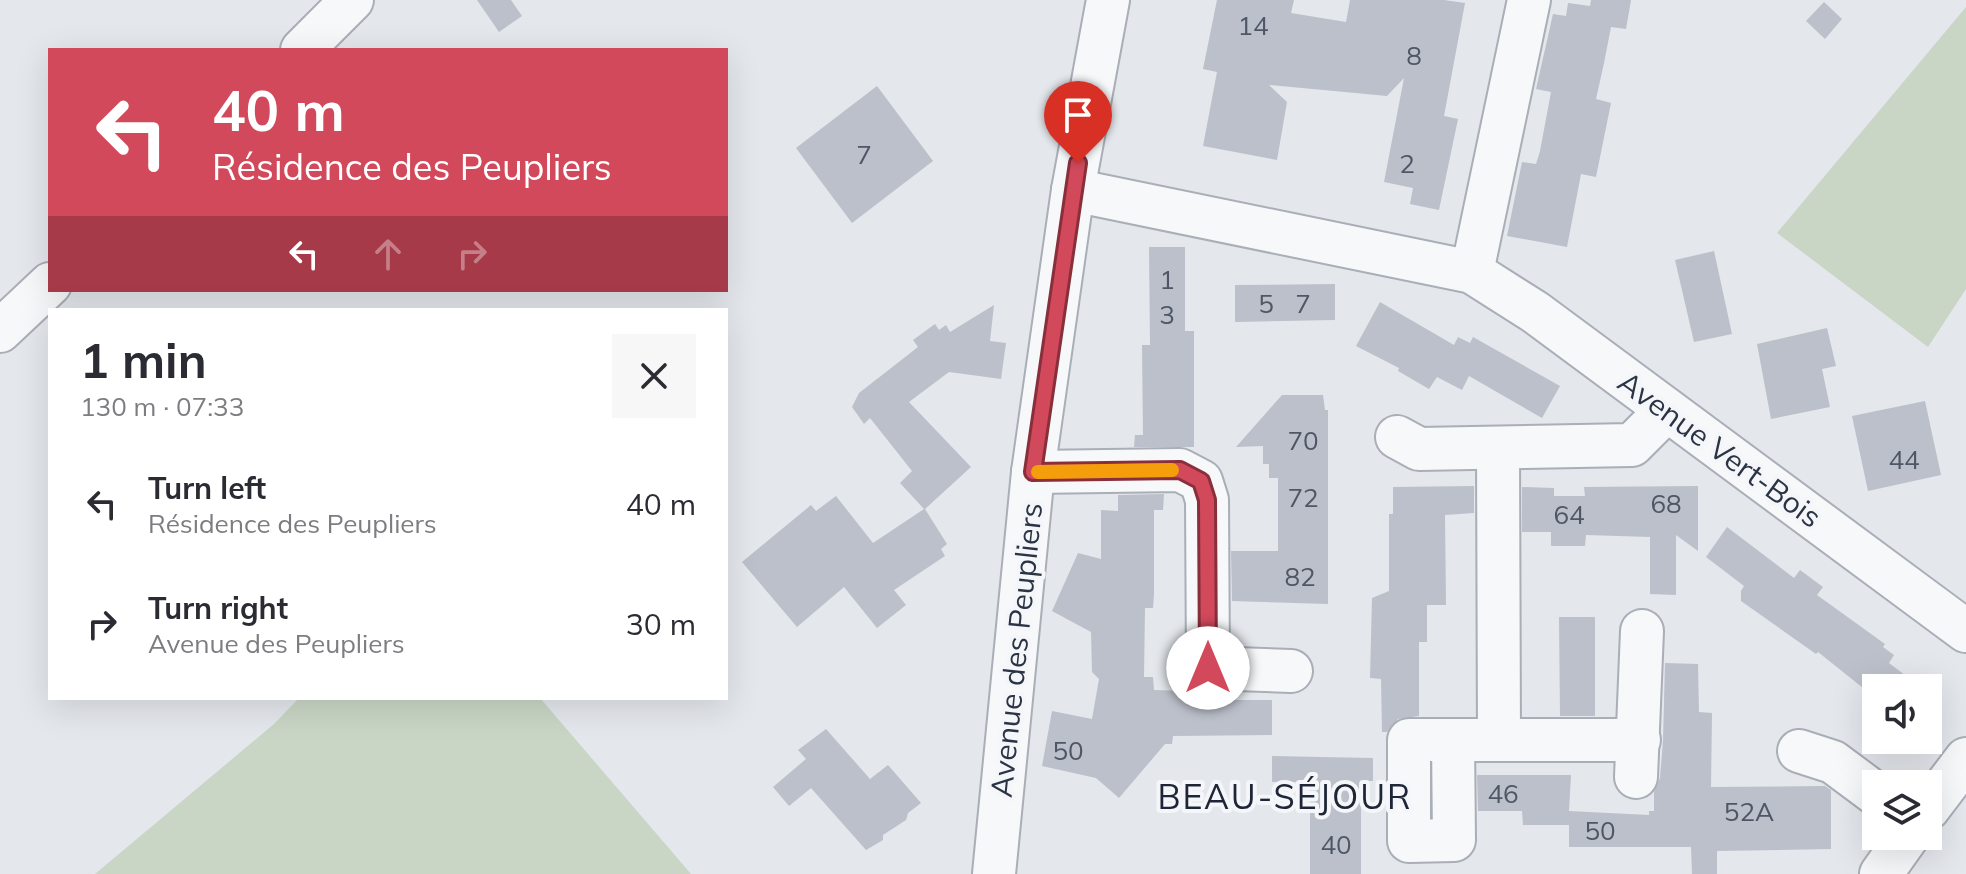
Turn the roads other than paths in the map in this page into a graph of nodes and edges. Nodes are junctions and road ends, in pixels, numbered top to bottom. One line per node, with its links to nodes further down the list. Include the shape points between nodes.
1 (352, 0): 4 (street)
2 (1108, 0): 5 (street, Avenue des Peupliers)
3 (1529, 0): 6 (street)
4 (304, 48)
5 (1073, 190): 6 (street, Avenue Vert-Bois); 12 (street, Avenue des Peupliers)
6 (1472, 272): 9 (street, Avenue Vert-Bois)
7 (48, 286): 8 (street)
8 (0, 331)
9 (1667, 410): 11 (street, via 1632,445); 14 (street, Avenue Vert-Bois)
10 (1397, 437): 11 (street, via 1419,449)
11 (1498, 448): 16 (street)
12 (1033, 472): 15 (street, via 1180,470 1201,481 1207,500 1208,668); 23 (street, Avenue des Peupliers)
13 (1642, 631): 16 (street, via 1638,758)
14 (1966, 631)
15 (1291, 671)
16 (1499, 739): 17 (street)
17 (1453, 740)
18 (1799, 751): 20 (street, via 1833,762)
19 (1966, 759): 21 (street)
20 (1862, 784)
21 (1942, 791)
22 (1898, 850): 24 (street)
23 (994, 874)
24 (1881, 874)

